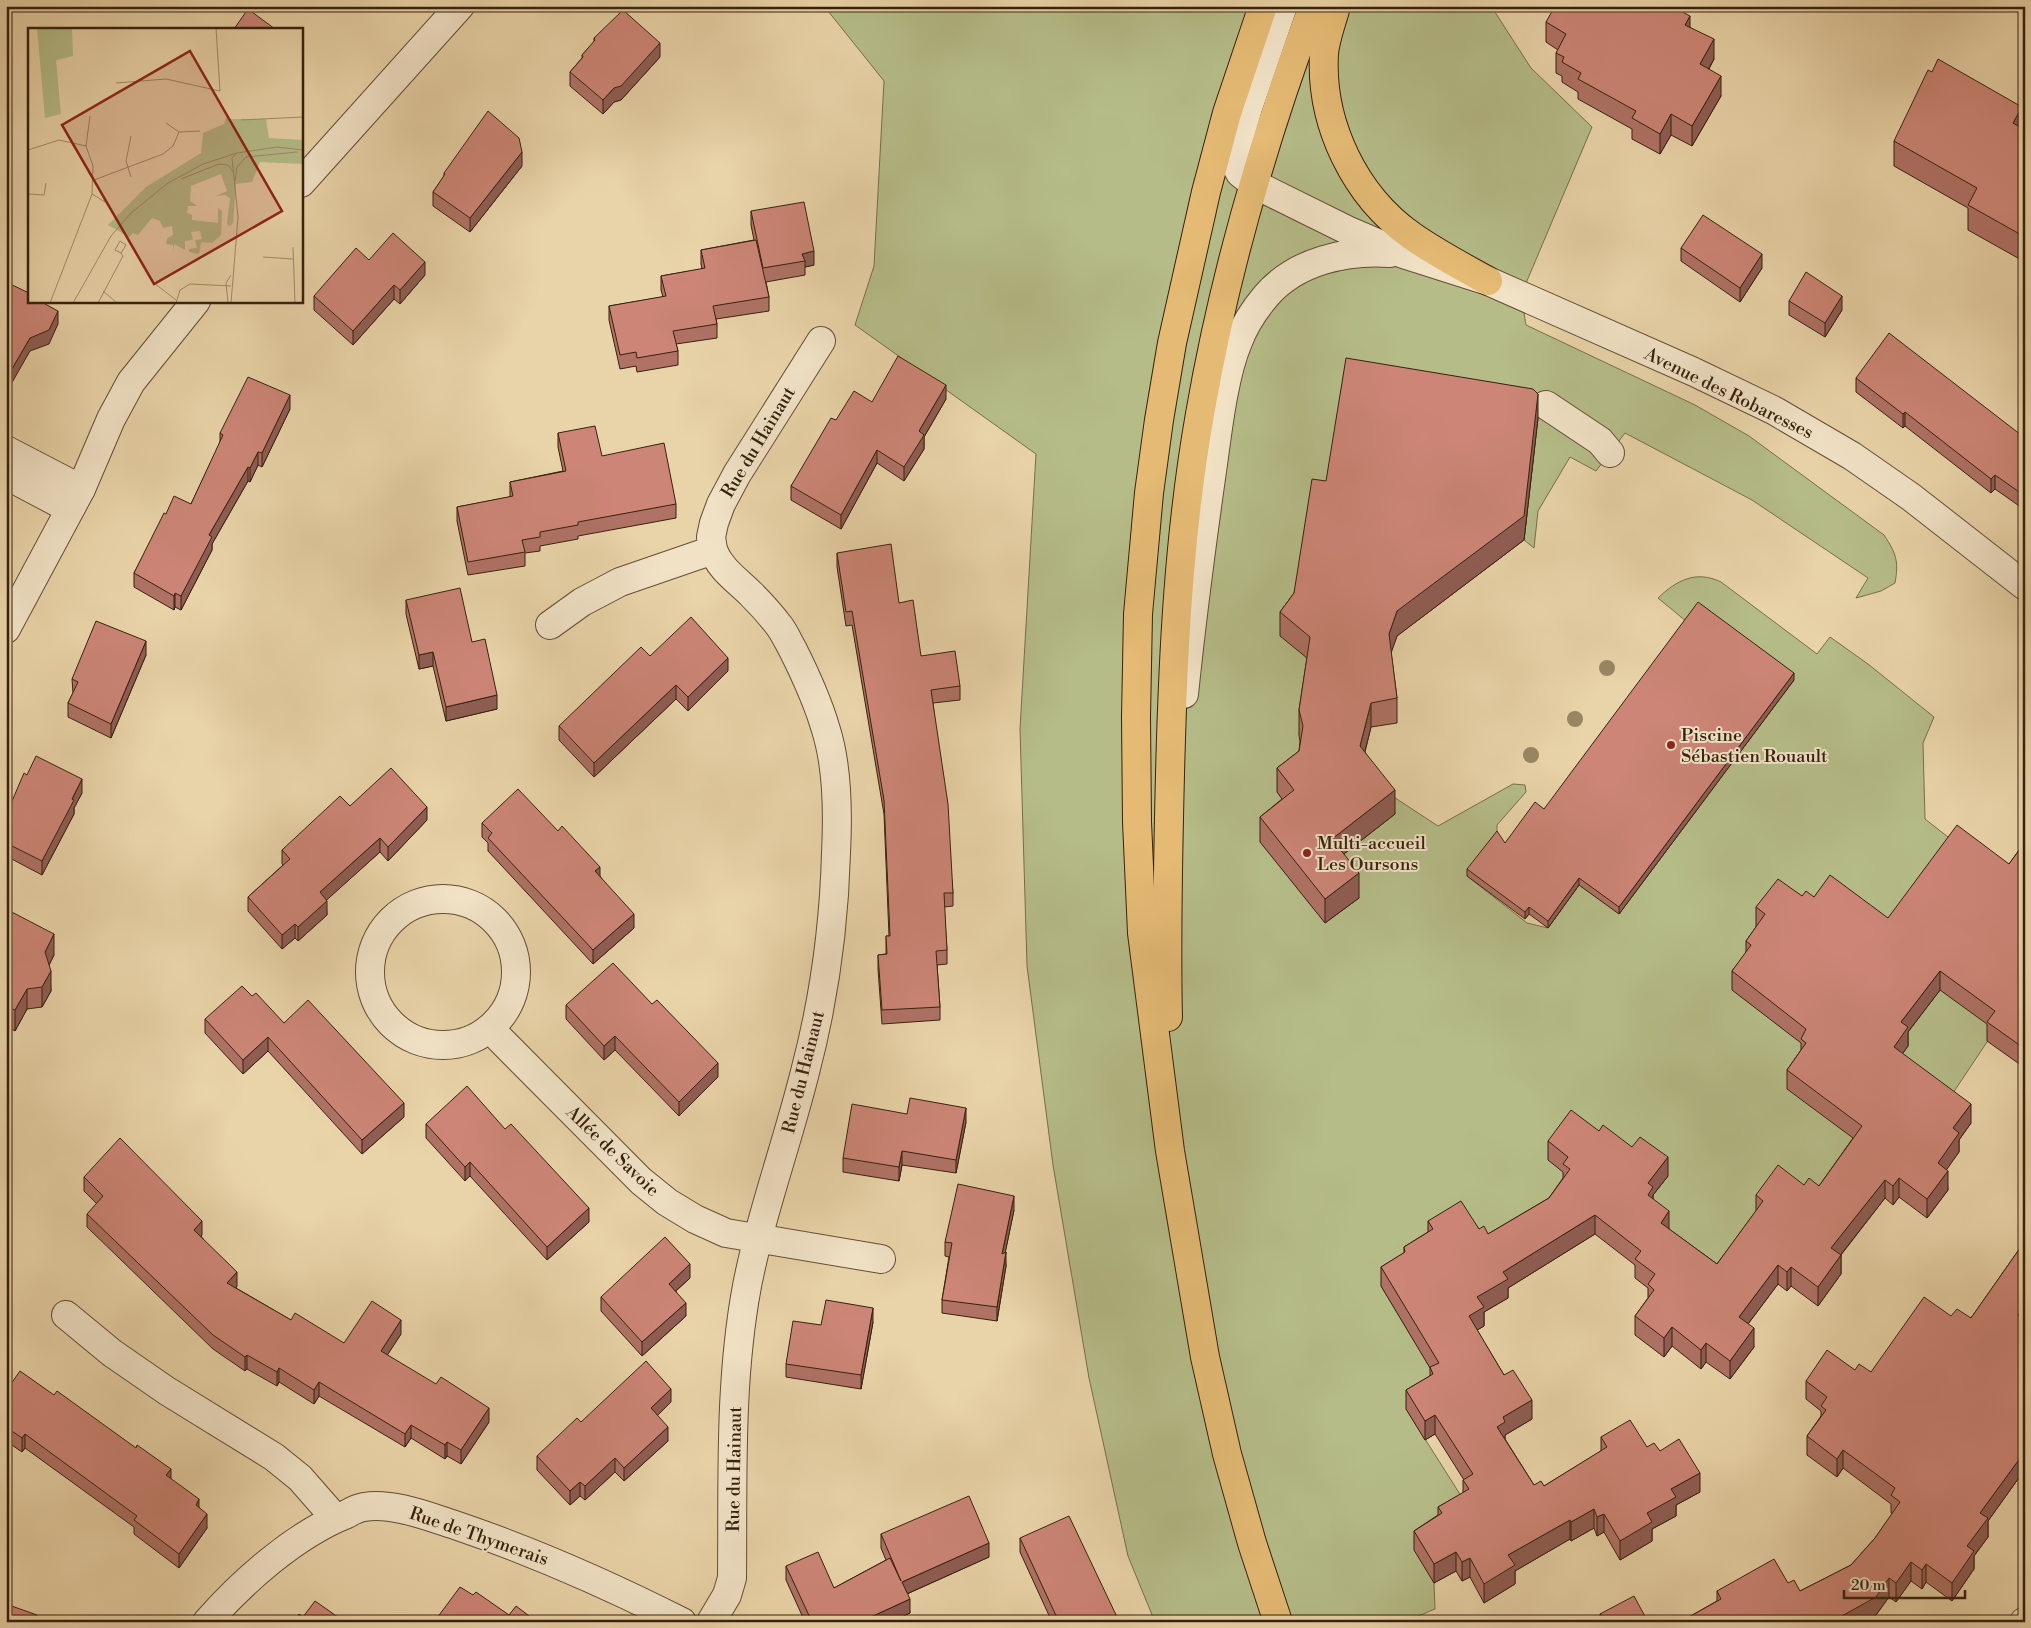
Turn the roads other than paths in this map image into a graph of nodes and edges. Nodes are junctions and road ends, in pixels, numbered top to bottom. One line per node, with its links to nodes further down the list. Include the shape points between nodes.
1 (460, 6): 6 (street)
2 (1263, 6): 23 (main road, via 1227,113 1172,343 1158,420 1138,614 1137,822 1142,932)
3 (1283, 6): 7 (street, via 1236,150 1235,164 1240,173)
4 (1313, 6): 7 (main road)
5 (1336, 6): 9 (main road, via 1324,53 1324,79 1327,107 1348,163 1364,189 1389,217 1412,236)
6 (302, 182)
7 (1254, 184): 8 (street, via 1324,220); 21 (main road, via 1222,304 1200,414 1187,503 1172,697)
8 (1402, 254): 9 (street, Avenue des Robaresses); 21 (street, via 1368,251 1320,261 1299,270 1266,296 1238,343 1217,437 1196,578)
9 (1488, 282): 18 (street, Avenue des Robaresses, via 1775,411 1852,456)
10 (195, 302): 16 (street, via 131,382 110,419)
11 (821, 340): 17 (street, Rue du Hainaut, via 725,497 714,522)
12 (1546, 405): 14 (street, via 1600,441)
13 (6, 450): 16 (street)
14 (1610, 453)
15 (6, 475): 16 (street)
16 (75, 499): 20 (street)
17 (713, 550): 19 (street, via 620,582 582,602); 24 (street, Rue du Hainaut, via 717,560 781,628 812,690 827,732 834,774 837,850 829,957 805,1074)
18 (2025, 586)
19 (550, 625)
20 (6, 629)
21 (1168, 857): 23 (main road)
22 (490, 1029): 22 (street, via 506,1011 514,989 516,966 510,943 497,923 479,908 457,900 431,900 408,909 388,924 375,946 370,971 374,994 384,1016 401,1032 422,1043 446,1046 469,1041); 24 (street, Allée de Savoie, via 641,1181 667,1202 726,1233)
23 (1170, 1151): 31 (main road, via 1205,1357 1252,1543)
24 (757, 1240): 25 (street, Allée de Savoie); 30 (street, Rue du Hainaut, via 739,1342 733,1424 732,1578 727,1595)
25 (881, 1259)
26 (66, 1314): 27 (street, via 112,1353 274,1457 300,1478)
27 (335, 1518): 28 (street, Rue de Thymerais, via 295,1541); 29 (street, Rue de Thymerais, via 364,1507 421,1514 564,1565)
28 (207, 1622)
29 (682, 1622)
30 (711, 1622)
31 (1278, 1622)

